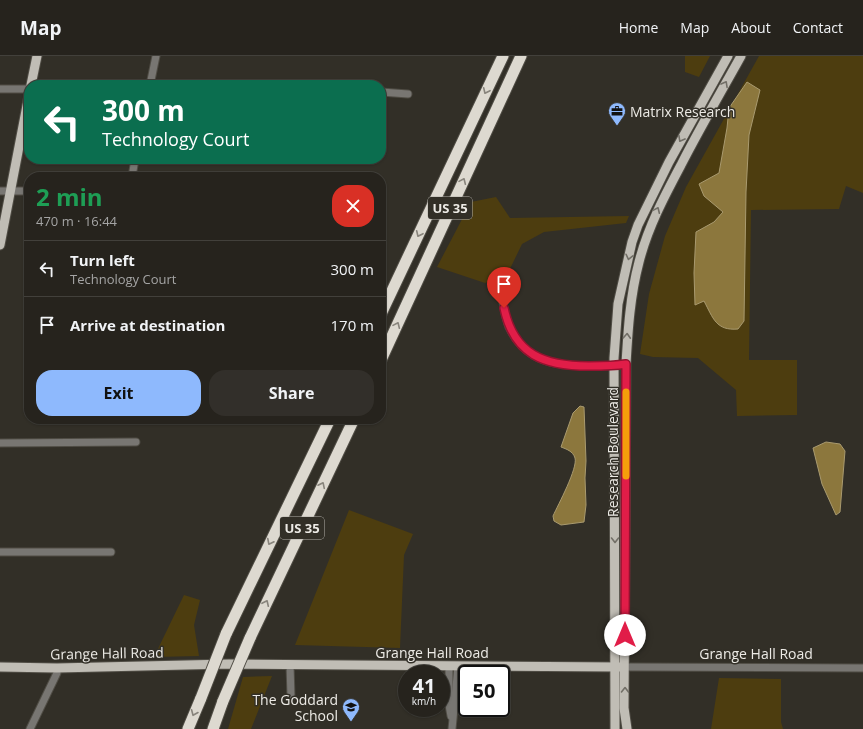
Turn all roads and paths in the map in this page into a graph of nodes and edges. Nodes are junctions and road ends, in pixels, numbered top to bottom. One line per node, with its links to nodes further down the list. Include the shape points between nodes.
1 (37, 56): 7 (main road)
2 (156, 56): 8 (street)
3 (503, 56): 19 (highway, US 35, one-way to 19)
4 (521, 56): 20 (highway, US 35, one-way to 4)
5 (728, 56): 22 (main road, Research Boulevard, one-way to 22, via 668,162 638,225 618,304)
6 (741, 56): 21 (main road, Research Boulevard, one-way to 6, via 632,296 648,233 701,126)
7 (32, 80)
8 (151, 80)
9 (0, 89): 10 (street)
10 (24, 89)
11 (386, 92): 12 (street)
12 (408, 94)
13 (24, 120): 15 (main road)
14 (0, 191): 15 (street)
15 (10, 191): 16 (street); 17 (main road)
16 (24, 191)
17 (0, 245)
18 (502, 297): 22 (street, via 506,318 515,336 536,356 564,365)
19 (386, 303)
20 (386, 349)
21 (626, 364): 22 (street); 32 (main road, Research Boulevard)
22 (614, 366): 31 (main road, Research Boulevard, one-way to 31)
23 (328, 424): 39 (highway, US 35, one-way to 39, bridge, via 226,634)
24 (352, 424): 40 (highway, US 35, one-way to 24, bridge, via 250,638)
25 (136, 442): 26 (street)
26 (0, 443)
27 (0, 552): 28 (street)
28 (111, 552)
29 (290, 665): 30 (main road, Grange Hall Road); 34 (main road, Grange Hall Road); 36 (street)
30 (454, 666): 31 (main road, Grange Hall Road); 37 (street)
31 (615, 667): 32 (main road, Grange Hall Road); 41 (main road, Research Boulevard)
32 (625, 667): 35 (street, Grange Hall Road); 42 (main road, Research Boulevard, one-way to 32, via 624,708)
33 (0, 668): 34 (main road, Grange Hall Road)
34 (57, 668): 38 (street, via 57,673)
35 (863, 668)
36 (291, 697)
37 (452, 726)
38 (30, 729)
39 (188, 729)
40 (213, 729)
41 (615, 729)
42 (627, 729)

